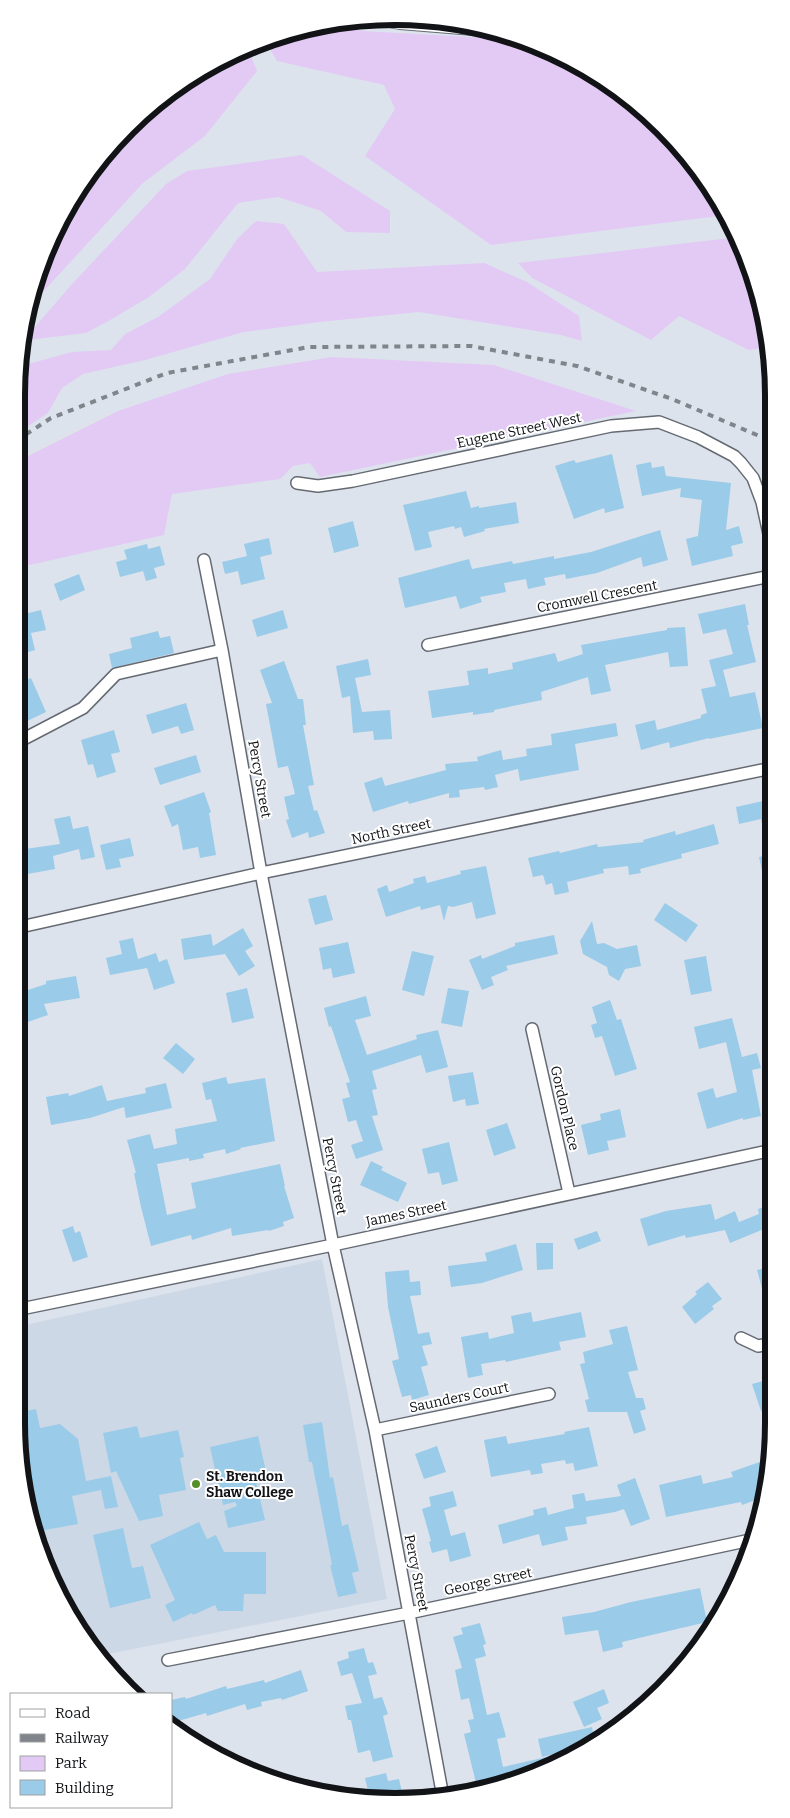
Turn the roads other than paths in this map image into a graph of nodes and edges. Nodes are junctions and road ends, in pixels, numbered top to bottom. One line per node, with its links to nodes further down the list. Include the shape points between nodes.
1 (296, 483): 2 (street, Eugene Street West, via 318,486 353,481 611,426 659,422 698,437 741,462 753,478)
2 (765, 516)
3 (204, 560): 6 (street, Percy Street)
4 (765, 577): 5 (street, Cromwell Crescent)
5 (428, 645)
6 (222, 650): 7 (street, via 116,674 83,708); 9 (street, Percy Street)
7 (25, 738)
8 (765, 769): 9 (street, North Street)
9 (261, 874): 10 (street, North Street); 14 (street, Percy Street)
10 (25, 926)
11 (532, 1029): 13 (street, Gordon Place)
12 (765, 1152): 13 (street, James Street)
13 (569, 1193): 14 (street, James Street)
14 (333, 1245): 15 (street, James Street); 19 (street, Percy Street)
15 (25, 1308)
16 (741, 1338): 17 (street, via 758,1346)
17 (765, 1344)
18 (549, 1394): 19 (street, Saunders Court)
19 (375, 1430): 21 (street, Percy Street)
20 (746, 1540): 21 (street, George Street)
21 (409, 1613): 22 (street, George Street); 23 (street, Percy Street)
22 (168, 1660)
23 (443, 1790)

